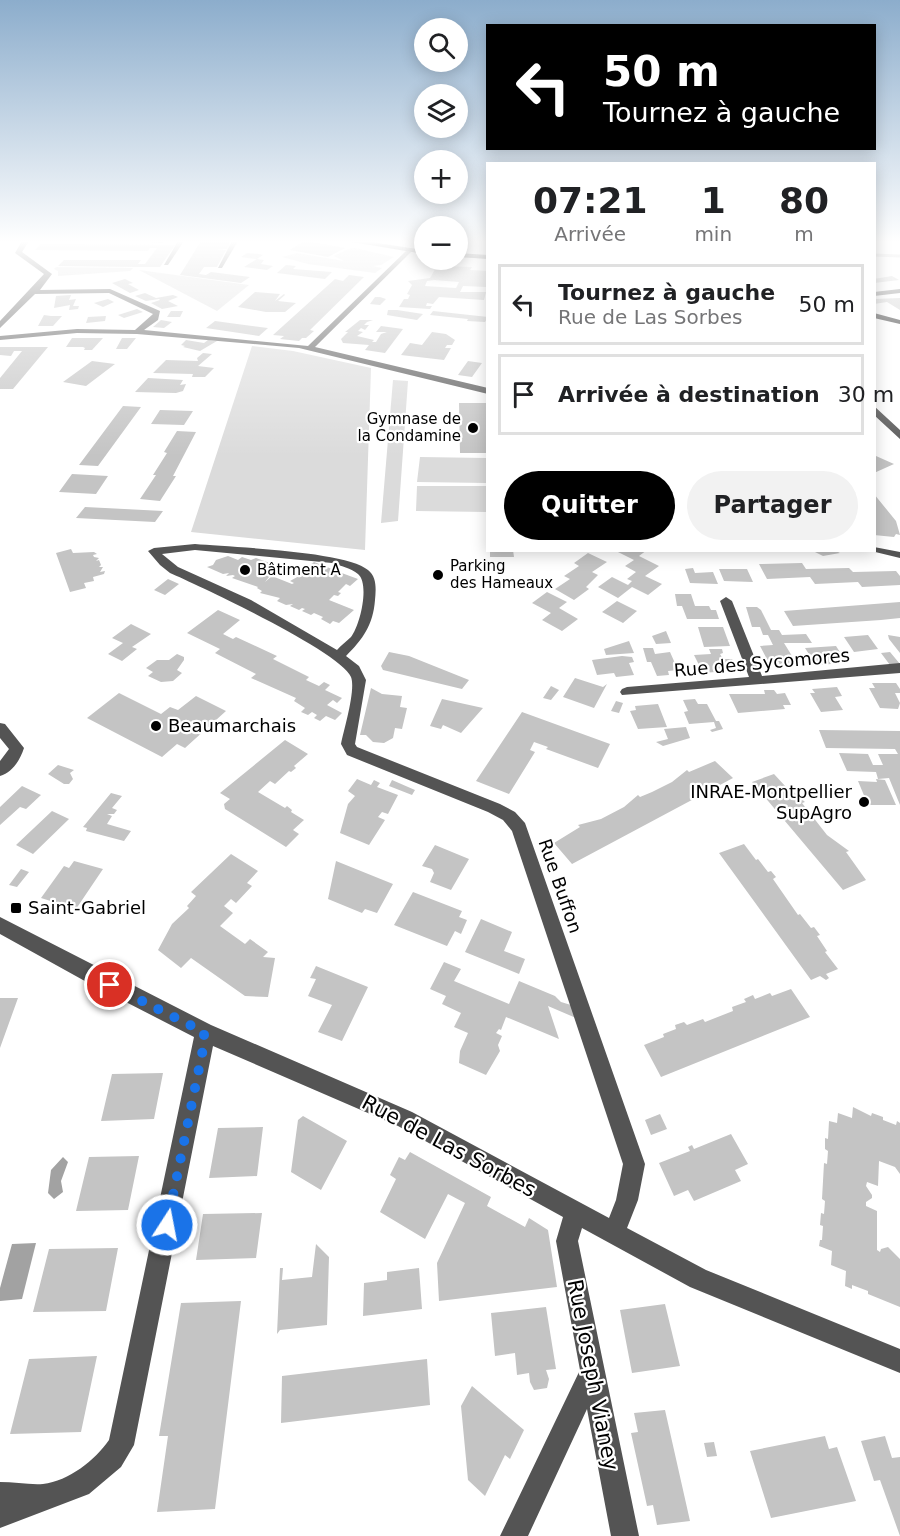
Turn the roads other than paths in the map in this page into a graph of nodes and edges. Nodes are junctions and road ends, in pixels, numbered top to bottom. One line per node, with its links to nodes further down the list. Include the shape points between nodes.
1 (13, 313): 6 (street)
2 (156, 313): 7 (street)
3 (346, 313): 9 (street)
4 (876, 316): 5 (main road)
5 (900, 322)
6 (0, 326)
7 (137, 332): 8 (street); 9 (street)
8 (0, 338)
9 (310, 348): 10 (street)
10 (486, 388)
11 (876, 411): 13 (street)
12 (876, 423): 13 (street)
13 (890, 425): 14 (street)
14 (900, 436)
15 (876, 551): 16 (street)
16 (900, 555)
17 (726, 601): 20 (street)
18 (338, 656): 18 (street, Rue Buffon, via 358,637 368,608 368,579 356,567 333,560 195,547 154,550 174,570 233,595); 27 (street, Rue Buffon, via 354,669 359,680 348,744 352,751 494,808 509,816 519,828 634,1164 627,1200)
19 (900, 668): 20 (street, Rue des Sycomores)
20 (757, 681): 21 (street, Rue des Sycomores)
21 (627, 692)
22 (0, 728): 23 (street, via 17,748)
23 (0, 770)
24 (0, 925): 25 (street, Rue de Las Sorbes)
25 (204, 1032): 26 (street, Rue de Las Sorbes, via 405,1119); 31 (street, via 125,1434 112,1458 94,1475 80,1485)
26 (575, 1214): 27 (street, Rue de Las Sorbes); 29 (street, Rue Joseph Vianey, via 567,1241)
27 (614, 1234): 28 (street, Rue de Las Sorbes, via 698,1279)
28 (900, 1361)
29 (593, 1370): 33 (street); 34 (street, Rue Joseph Vianey)
30 (0, 1495): 31 (street)
31 (45, 1496): 32 (street)
32 (0, 1515)
33 (514, 1536)
34 (625, 1536)

